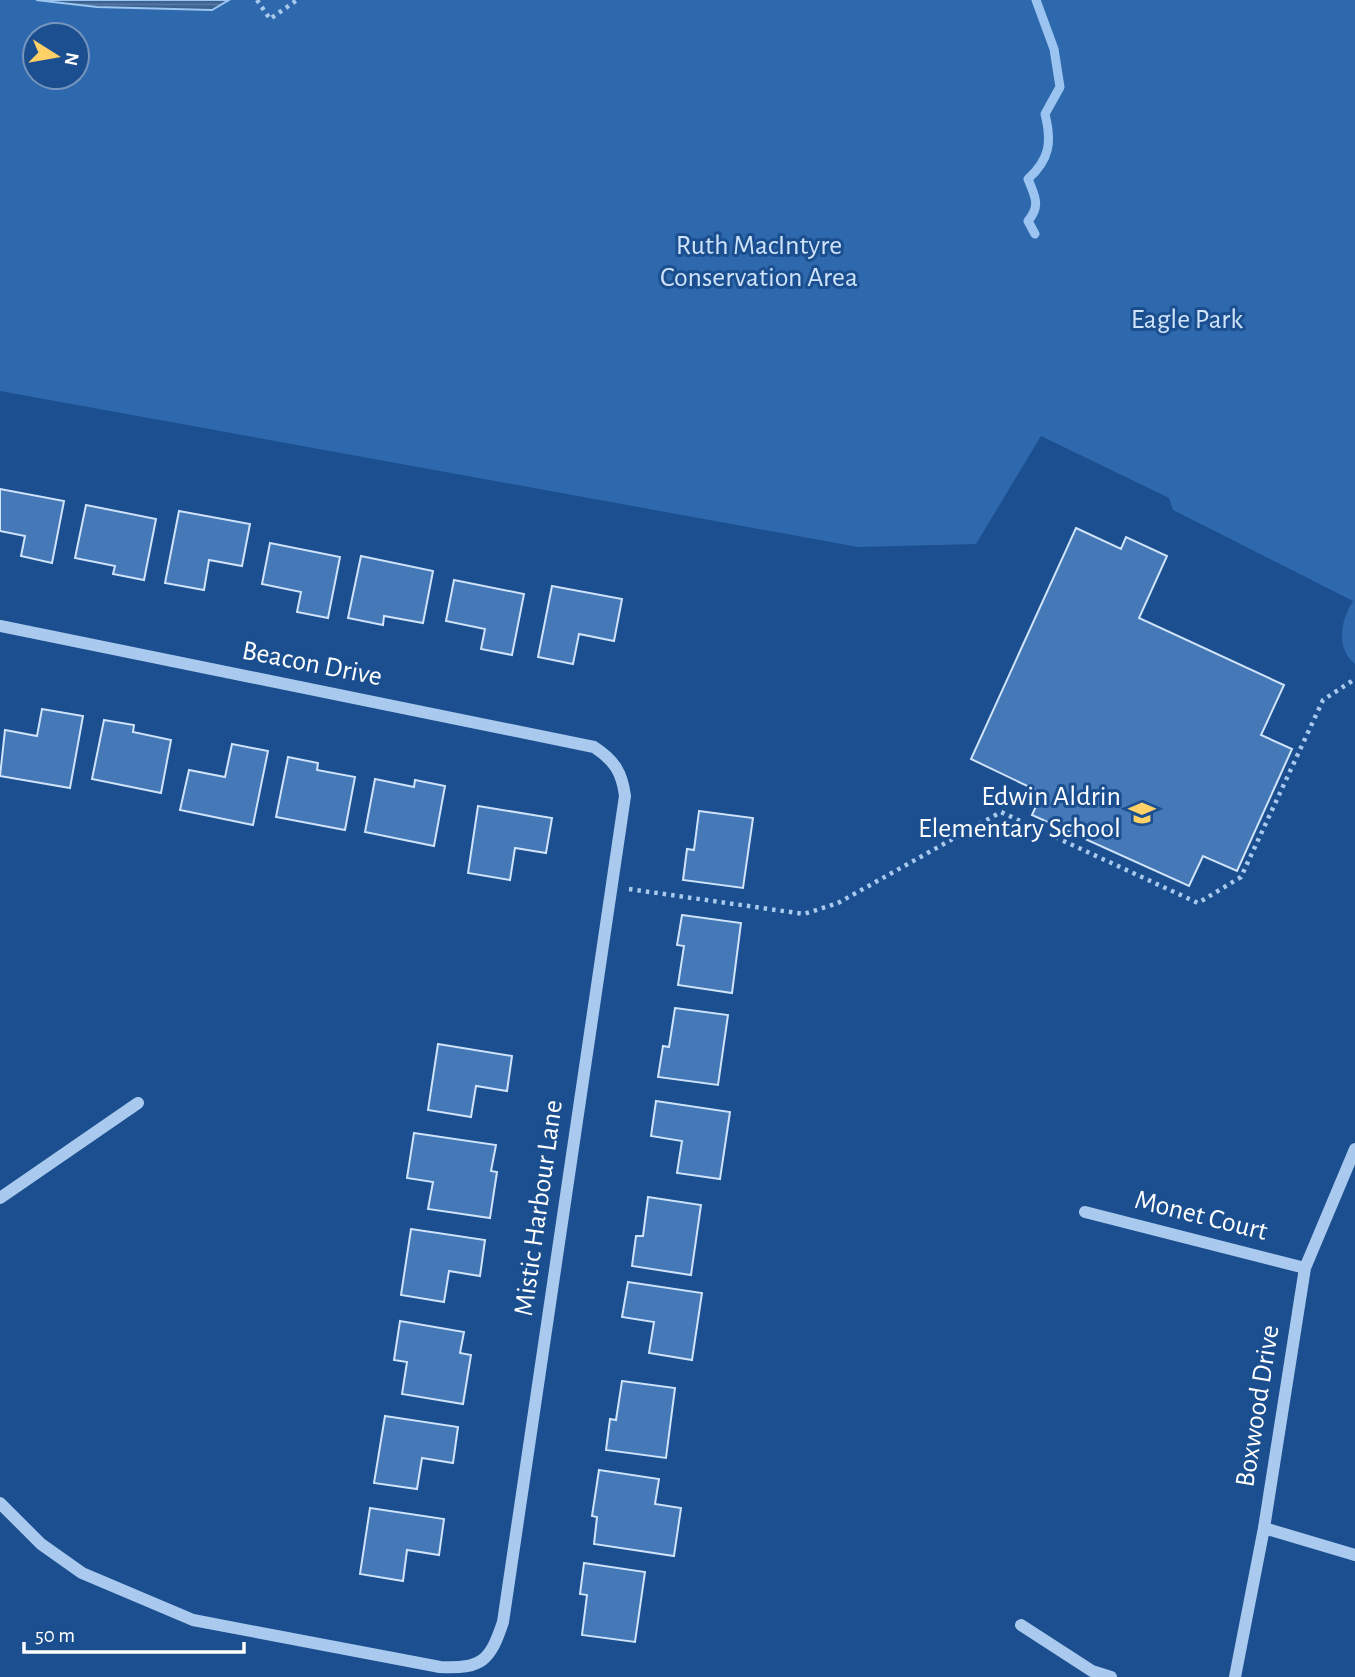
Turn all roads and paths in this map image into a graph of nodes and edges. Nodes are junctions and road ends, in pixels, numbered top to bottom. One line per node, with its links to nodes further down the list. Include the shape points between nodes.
1 (257, 0): 2 (path, via 270,19)
2 (298, 0)
3 (0, 626): 5 (street, Beacon Drive, via 574,741)
4 (1355, 678): 6 (path, via 1323,700 1241,877 1198,903 1001,812 838,903 804,914)
5 (611, 758): 6 (street, Mistic Harbour Lane, via 623,778 625,796)
6 (611, 887): 12 (street, Mistic Harbour Lane, via 503,1622 495,1647 482,1663 440,1667 193,1620 82,1573 41,1544)
7 (138, 1103): 9 (street)
8 (1355, 1149): 11 (street, Boxwood Drive)
9 (0, 1198)
10 (1085, 1212): 11 (street, Monet Court)
11 (1305, 1268): 13 (street, Boxwood Drive)
12 (0, 1503)
13 (1264, 1528): 14 (street); 17 (street, Boxwood Drive)
14 (1355, 1555)
15 (1021, 1625): 16 (street, via 1092,1671)
16 (1111, 1677)
17 (1235, 1677)

